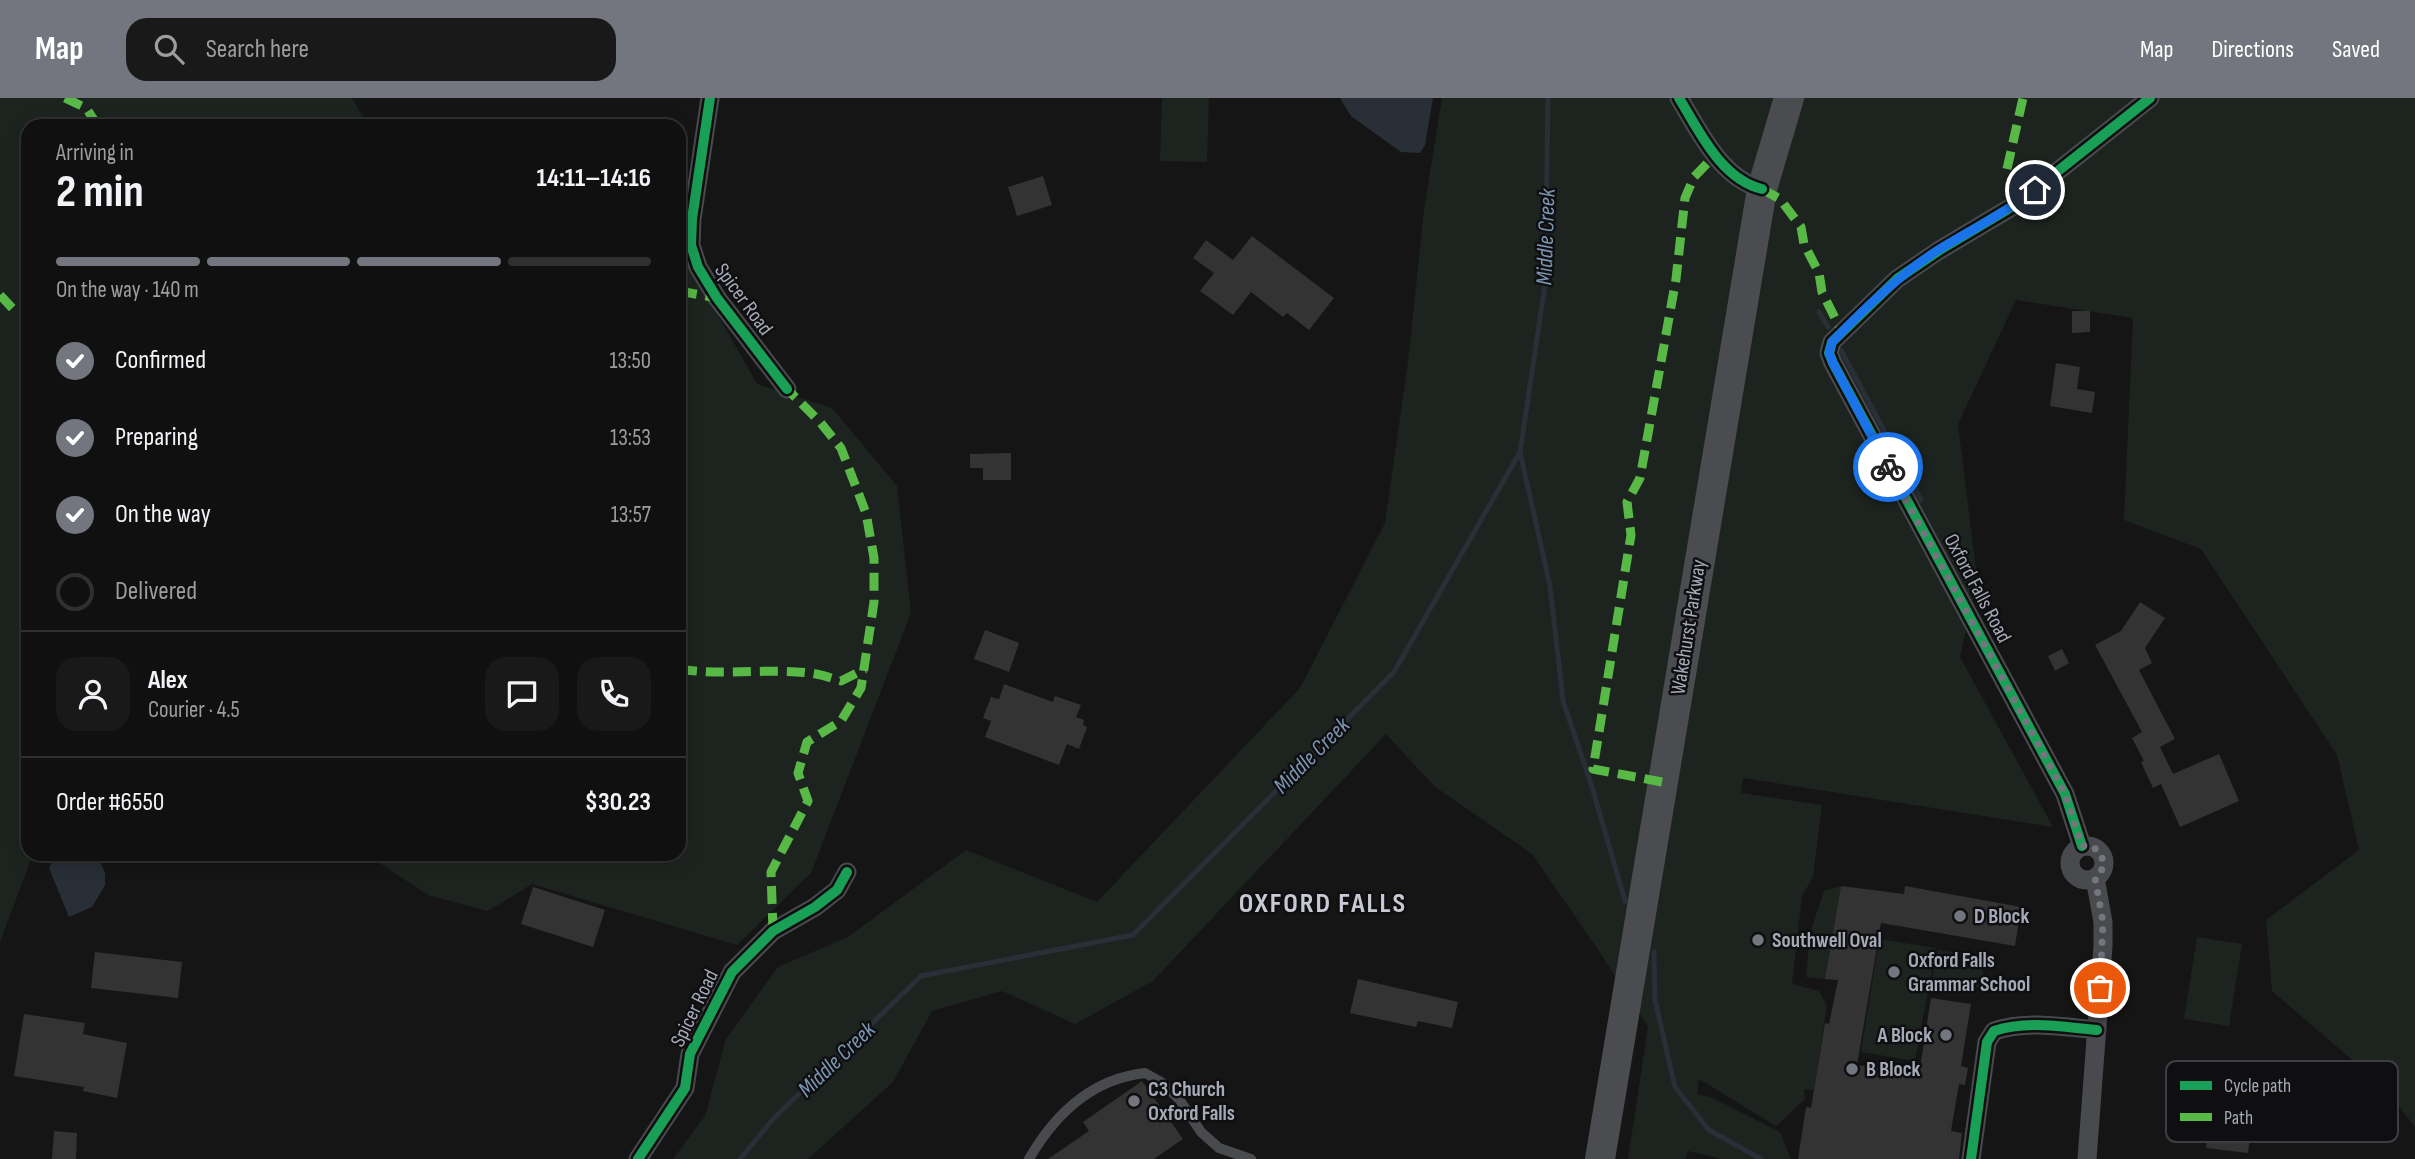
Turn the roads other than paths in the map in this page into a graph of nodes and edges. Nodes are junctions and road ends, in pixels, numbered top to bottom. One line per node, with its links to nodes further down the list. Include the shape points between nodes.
1 (710, 98): 6 (street, Spicer Road, via 691,245 698,267 718,298)
2 (1679, 98): 5 (street, via 1714,155 1748,185)
3 (1789, 98): 5 (main road, Wakehurst Parkway)
4 (2150, 98): 8 (street, Oxford Falls Road, via 2015,205 1897,279 1832,342 1829,353 2065,794 2082,846 2070,857 2072,870 2082,879 2095,878 2103,922)
5 (1762, 189): 12 (main road, Wakehurst Parkway)
6 (787, 389)
7 (847, 872): 9 (street, Spicer Road, via 837,890 773,931 732,972 690,1054 685,1088)
8 (2097, 1030): 13 (street, via 2032,1025 1994,1031 1987,1042); 14 (street)
9 (638, 1159)
10 (1029, 1159): 11 (lane, via 1067,1109 1102,1083 1144,1073 1179,1099 1201,1132 1219,1148)
11 (1251, 1159)
12 (1600, 1159)
13 (1971, 1159)
14 (2087, 1159)

